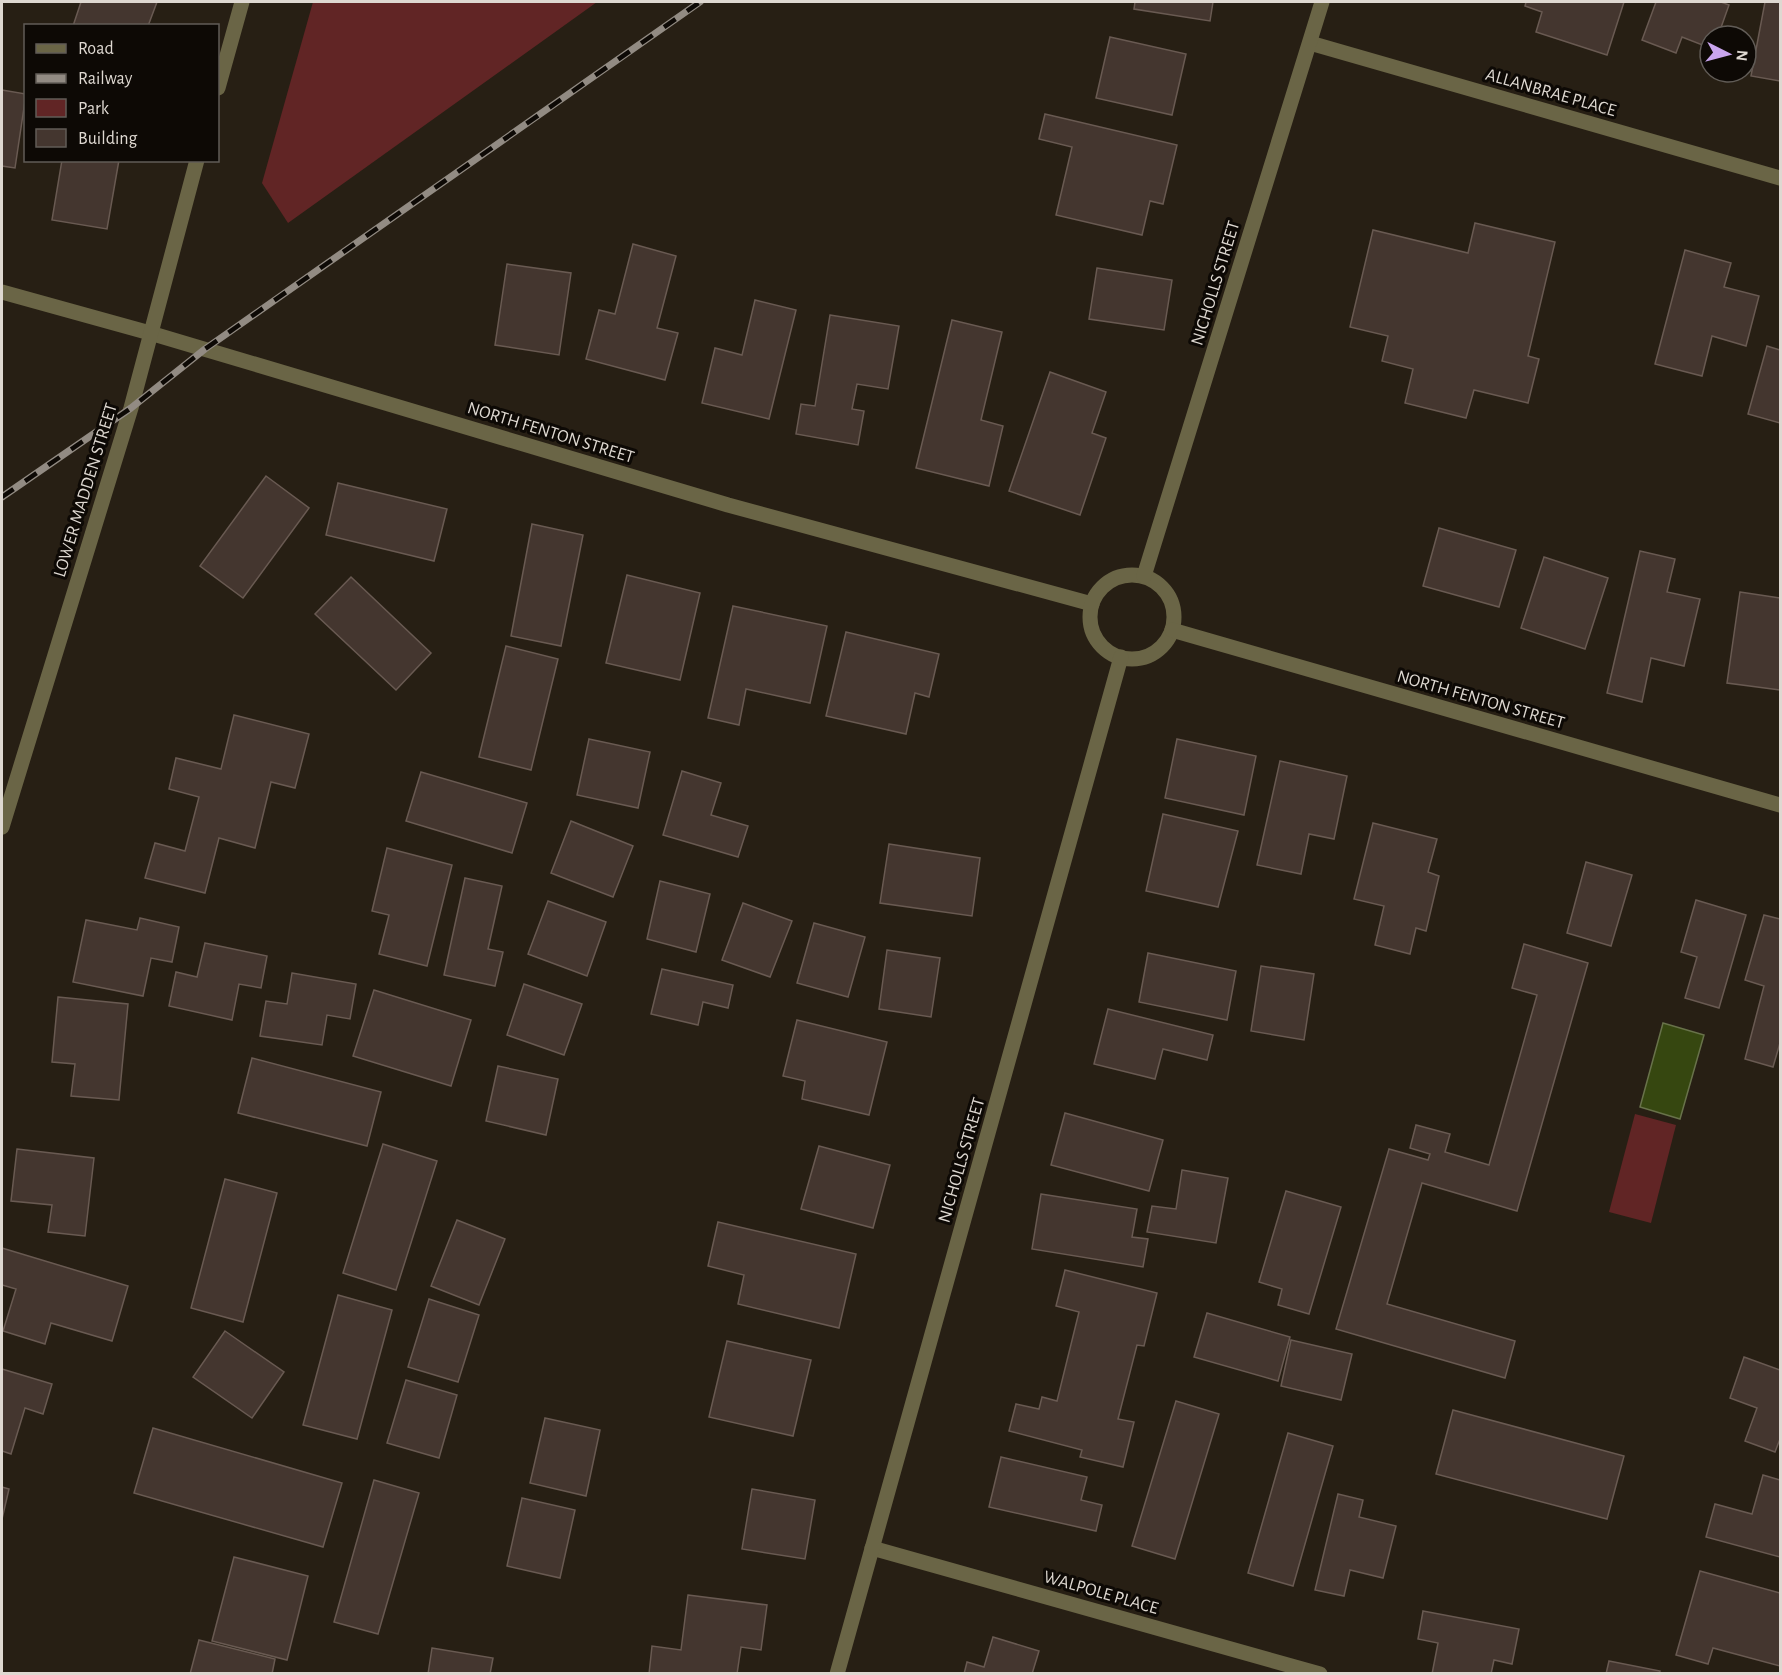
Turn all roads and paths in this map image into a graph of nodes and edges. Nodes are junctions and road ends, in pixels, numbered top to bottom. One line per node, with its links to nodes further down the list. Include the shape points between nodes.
1 (242, 2): 4 (street)
2 (1322, 2): 3 (street, NICHOLLS STREET)
3 (1310, 43): 6 (street, ALLANBRAE PLACE); 9 (street, NICHOLLS STREET)
4 (219, 84)
5 (196, 162): 8 (street, LOWER MADDEN STREET)
6 (1780, 178)
7 (2, 292): 8 (street, NORTH FENTON STREET)
8 (150, 333): 10 (street, NORTH FENTON STREET, via 728,506); 14 (street, LOWER MADDEN STREET, via 131,408)
9 (1144, 576): 10 (street, via 1126,575 1111,580); 11 (street, via 1161,586 1169,598 1174,611)
10 (1092, 604): 12 (street, via 1090,619 1098,641)
11 (1172, 630): 12 (street, via 1152,654); 13 (street, NORTH FENTON STREET)
12 (1121, 657): 15 (street, NICHOLLS STREET)
13 (1780, 805)
14 (2, 827)
15 (872, 1548): 16 (street, NICHOLLS STREET); 17 (street, WALPOLE PLACE)
16 (837, 1674)
17 (1320, 1674)

